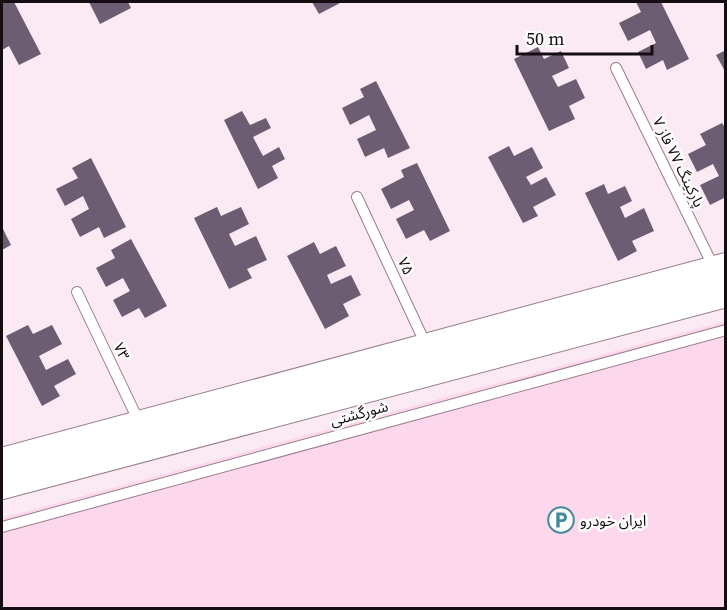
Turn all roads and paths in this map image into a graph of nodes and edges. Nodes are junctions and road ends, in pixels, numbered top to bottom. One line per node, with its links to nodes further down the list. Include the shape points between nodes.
1 (616, 68): 3 (lane, پارکینگ ۷۷ فاز ۷)
2 (357, 197): 6 (lane, ۷۵)
3 (722, 277): 6 (street)
4 (77, 292): 7 (lane, ۷۳)
5 (726, 330): 10 (lane, شورگشتی)
6 (430, 359): 7 (street)
7 (137, 433): 8 (street); 9 (street)
8 (2, 462)
9 (2, 485)
10 (2, 527)

